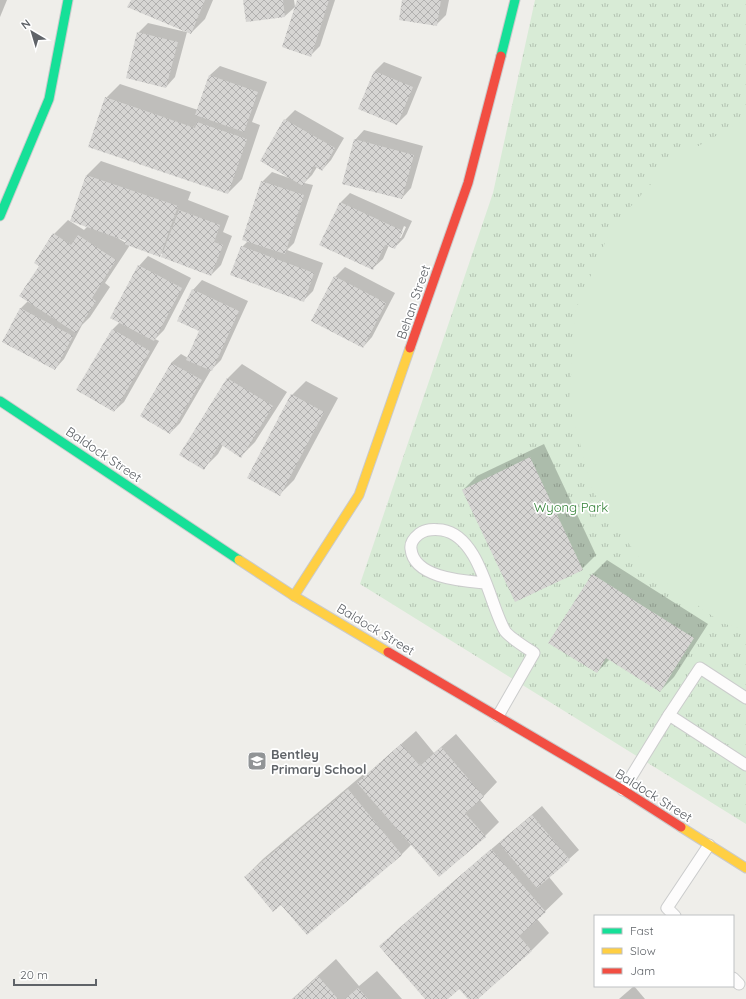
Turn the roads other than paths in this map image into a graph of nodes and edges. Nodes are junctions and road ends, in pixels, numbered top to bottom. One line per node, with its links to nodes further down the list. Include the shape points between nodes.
1 (68, 0): 3 (street, via 49,99)
2 (515, 0): 6 (street, Behan Street, via 468,183 359,495)
3 (0, 216)
4 (0, 401): 6 (street, Baldock Street)
5 (485, 583): 5 (lane, via 474,556 458,536 436,529 426,530 414,538 410,546 411,556 423,568 437,576); 9 (lane, via 506,633 534,653)
6 (294, 596): 9 (street, Baldock Street)
7 (746, 698): 8 (lane, via 700,668)
8 (669, 715): 10 (lane); 11 (lane)
9 (498, 716): 11 (street, Baldock Street)
10 (746, 765)
11 (624, 790): 12 (street, Baldock Street)
12 (709, 845): 13 (street, Baldock Street); 14 (lane, via 667,908)
13 (746, 868)
14 (674, 915)

